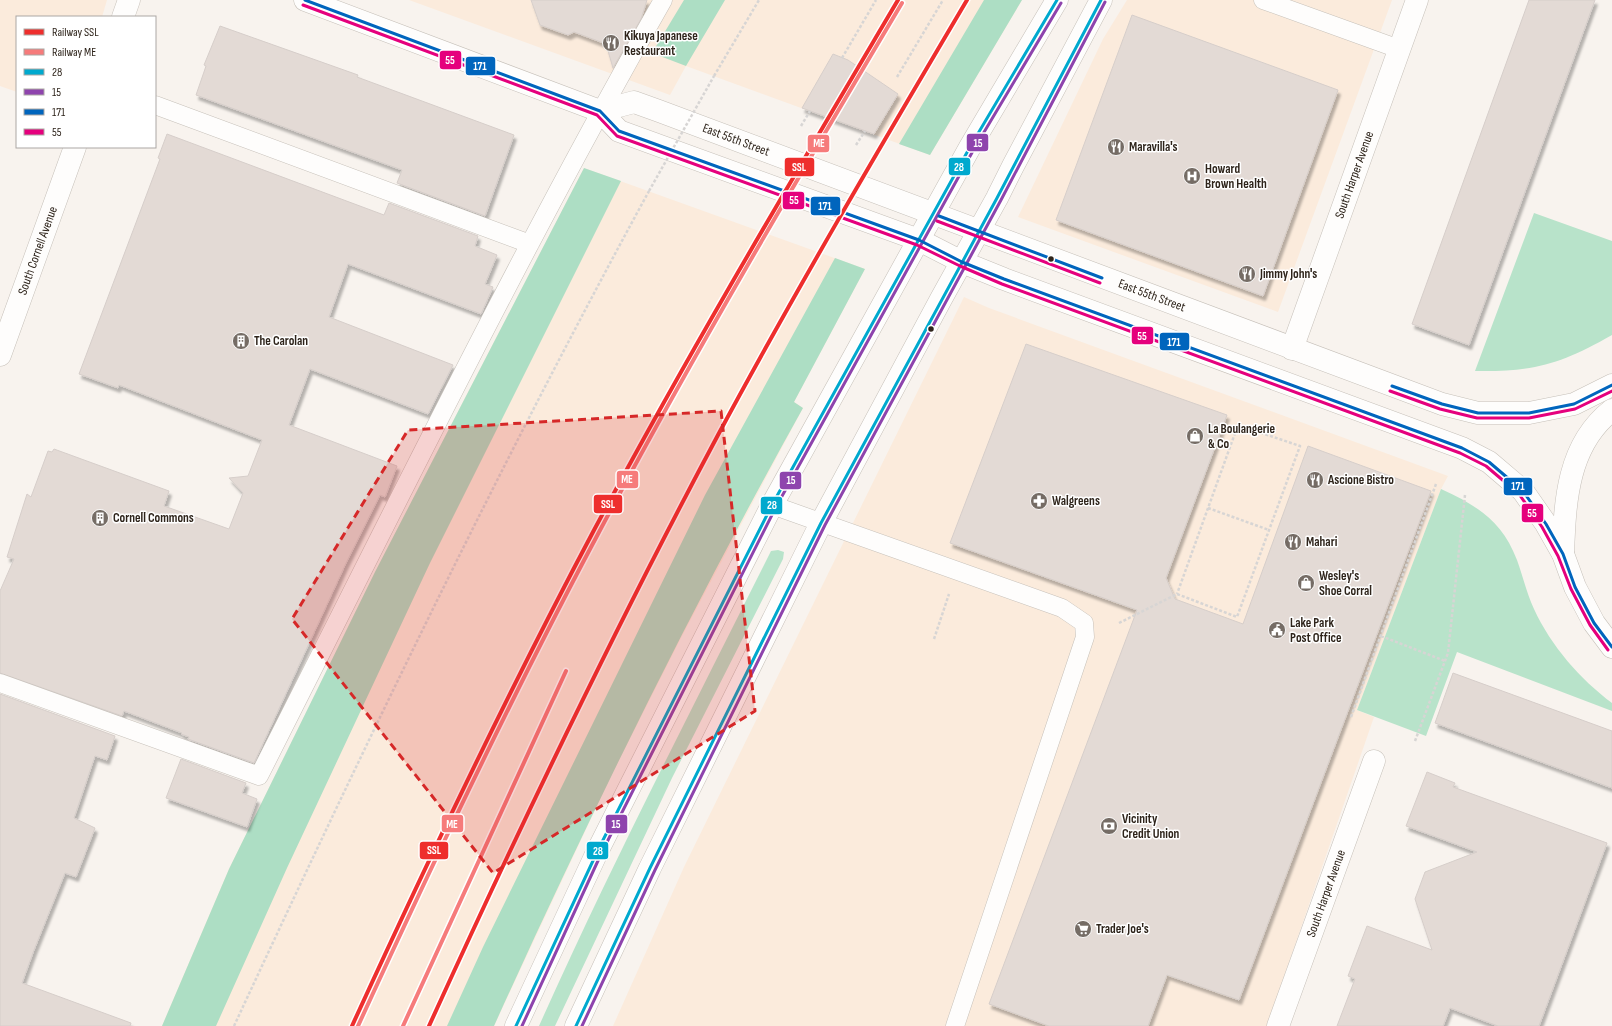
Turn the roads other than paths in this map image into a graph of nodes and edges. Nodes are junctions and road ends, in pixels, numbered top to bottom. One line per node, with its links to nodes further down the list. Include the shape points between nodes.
1 (129, 0): 8 (street)
2 (305, 0): 11 (street)
3 (663, 0): 11 (lane)
4 (1057, 0): 13 (street)
5 (1101, 0): 14 (street)
6 (1263, 0): 9 (lane)
7 (1417, 0): 9 (street, South Harper Avenue)
8 (123, 16)
9 (1399, 49): 18 (street, South Harper Avenue)
10 (156, 105): 16 (lane)
11 (600, 110): 13 (street, East 55th Street, via 634,102); 15 (street, via 619,132); 16 (lane)
12 (75, 148): 19 (street, South Cornell Avenue)
13 (933, 213): 14 (street, East 55th Street); 15 (street)
14 (979, 231): 17 (street); 18 (street, East 55th Street)
15 (919, 240): 17 (street); 22 (street)
16 (530, 244): 26 (lane, via 259,776)
17 (962, 262): 23 (street); 24 (street, via 1462,448 1489,462 1523,491)
18 (1292, 349): 20 (street, East 55th Street, via 1442,404 1478,413 1529,413 1574,404)
19 (0, 355)
20 (1612, 384)
21 (1612, 410): 24 (street, via 1587,435 1578,454 1568,486)
22 (772, 505): 23 (lane); 28 (street, via 601,843)
23 (821, 524): 29 (street, via 650,868); 30 (lane, via 1062,608 1084,623 1085,637)
24 (1563, 554): 25 (street, via 1578,593 1594,623)
25 (1612, 647)
26 (0, 683)
27 (1374, 761): 31 (street, South Harper Avenue)
28 (516, 1026)
29 (576, 1026)
30 (955, 1026)
31 (1278, 1026)

